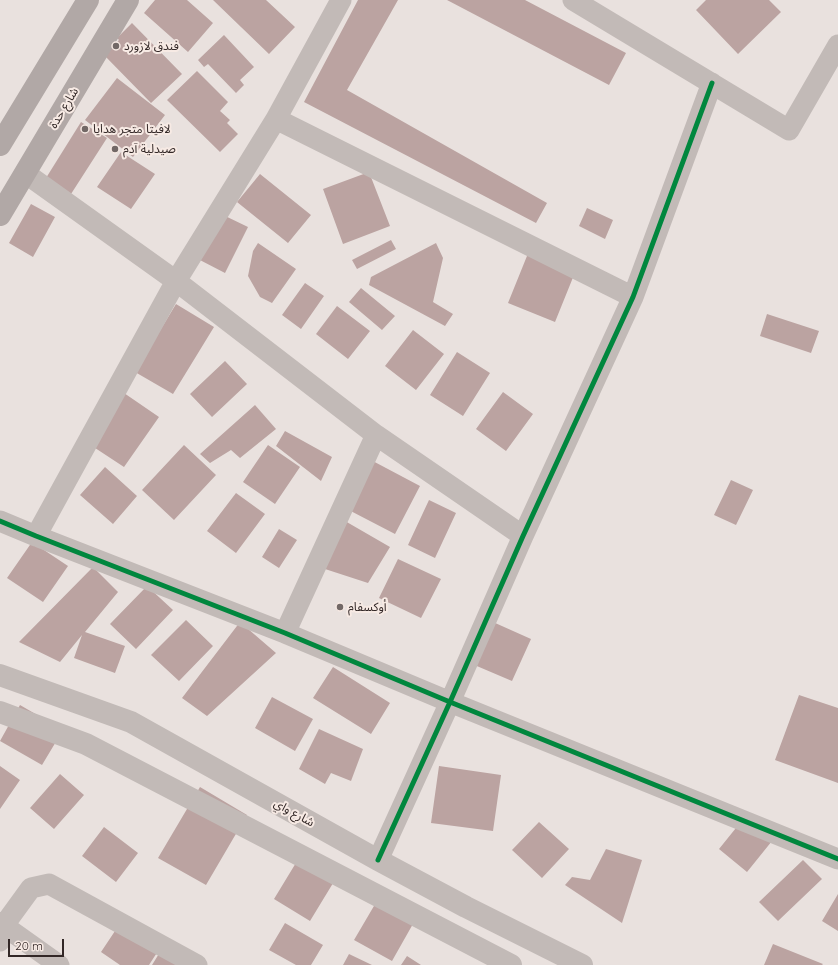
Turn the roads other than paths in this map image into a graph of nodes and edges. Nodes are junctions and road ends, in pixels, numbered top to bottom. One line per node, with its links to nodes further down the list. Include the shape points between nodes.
1 (88, 0): 8 (main road)
2 (128, 0): 9 (main road, شارع حدة)
3 (341, 0): 7 (street)
4 (573, 0): 6 (street)
5 (838, 46): 6 (street, via 789,130)
6 (712, 83): 12 (street)
7 (276, 119): 11 (street); 12 (street)
8 (0, 145)
9 (25, 173): 10 (main road, شارع حدة); 11 (street)
10 (0, 215)
11 (176, 281): 13 (street); 15 (street)
12 (633, 297): 16 (street)
13 (376, 435): 16 (street); 17 (street)
14 (0, 521): 15 (street)
15 (36, 536): 17 (street)
16 (523, 536): 19 (street)
17 (286, 633): 19 (street)
18 (0, 675): 22 (street, شارع واي, via 131,722)
19 (450, 702): 21 (street); 22 (street)
20 (0, 712): 25 (street, via 86,744)
21 (838, 859)
22 (378, 860): 23 (street, شارع واي)
23 (466, 907): 25 (street); 29 (street, شارع واي)
24 (1, 930): 26 (street); 27 (street, via 31,888 49,884)
25 (453, 935): 28 (street)
26 (59, 965)
27 (196, 965)
28 (511, 965)
29 (582, 965)

